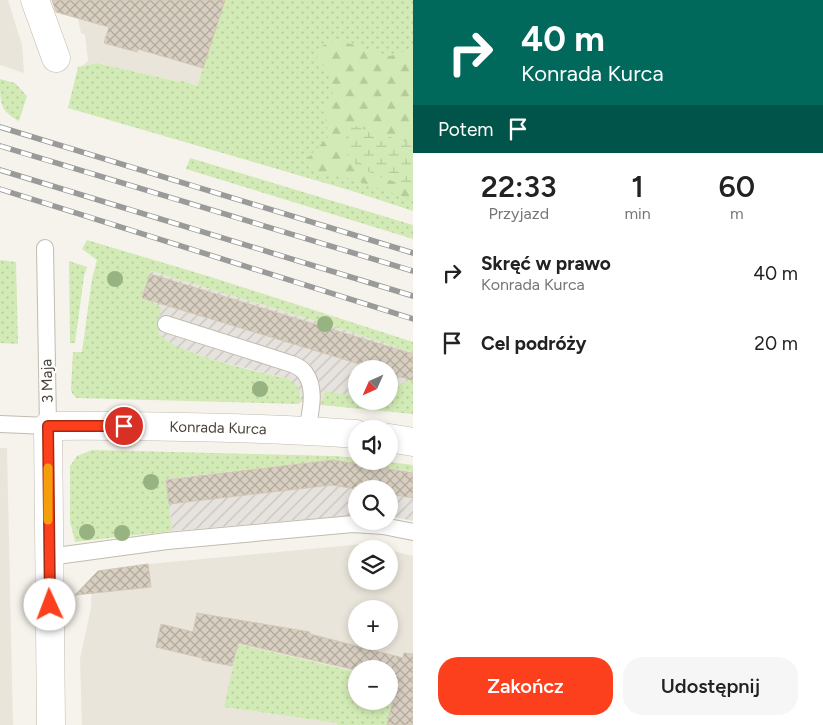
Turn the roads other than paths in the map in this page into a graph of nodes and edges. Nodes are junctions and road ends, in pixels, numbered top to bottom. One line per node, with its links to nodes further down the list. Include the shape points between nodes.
1 (35, 0): 2 (street)
2 (56, 58)
3 (45, 248): 6 (lane, 3 Maja)
4 (166, 324): 7 (lane, via 305,371 312,396)
5 (3, 424): 6 (lane)
6 (48, 426): 7 (street, Konrada Kurca); 12 (street, 3 Maja)
7 (307, 430): 8 (street, Konrada Kurca)
8 (348, 433)
9 (398, 440): 10 (street)
10 (413, 442)
11 (413, 532): 12 (lane, via 353,524 167,541)
12 (49, 557): 13 (street, 3 Maja)
13 (51, 725)

